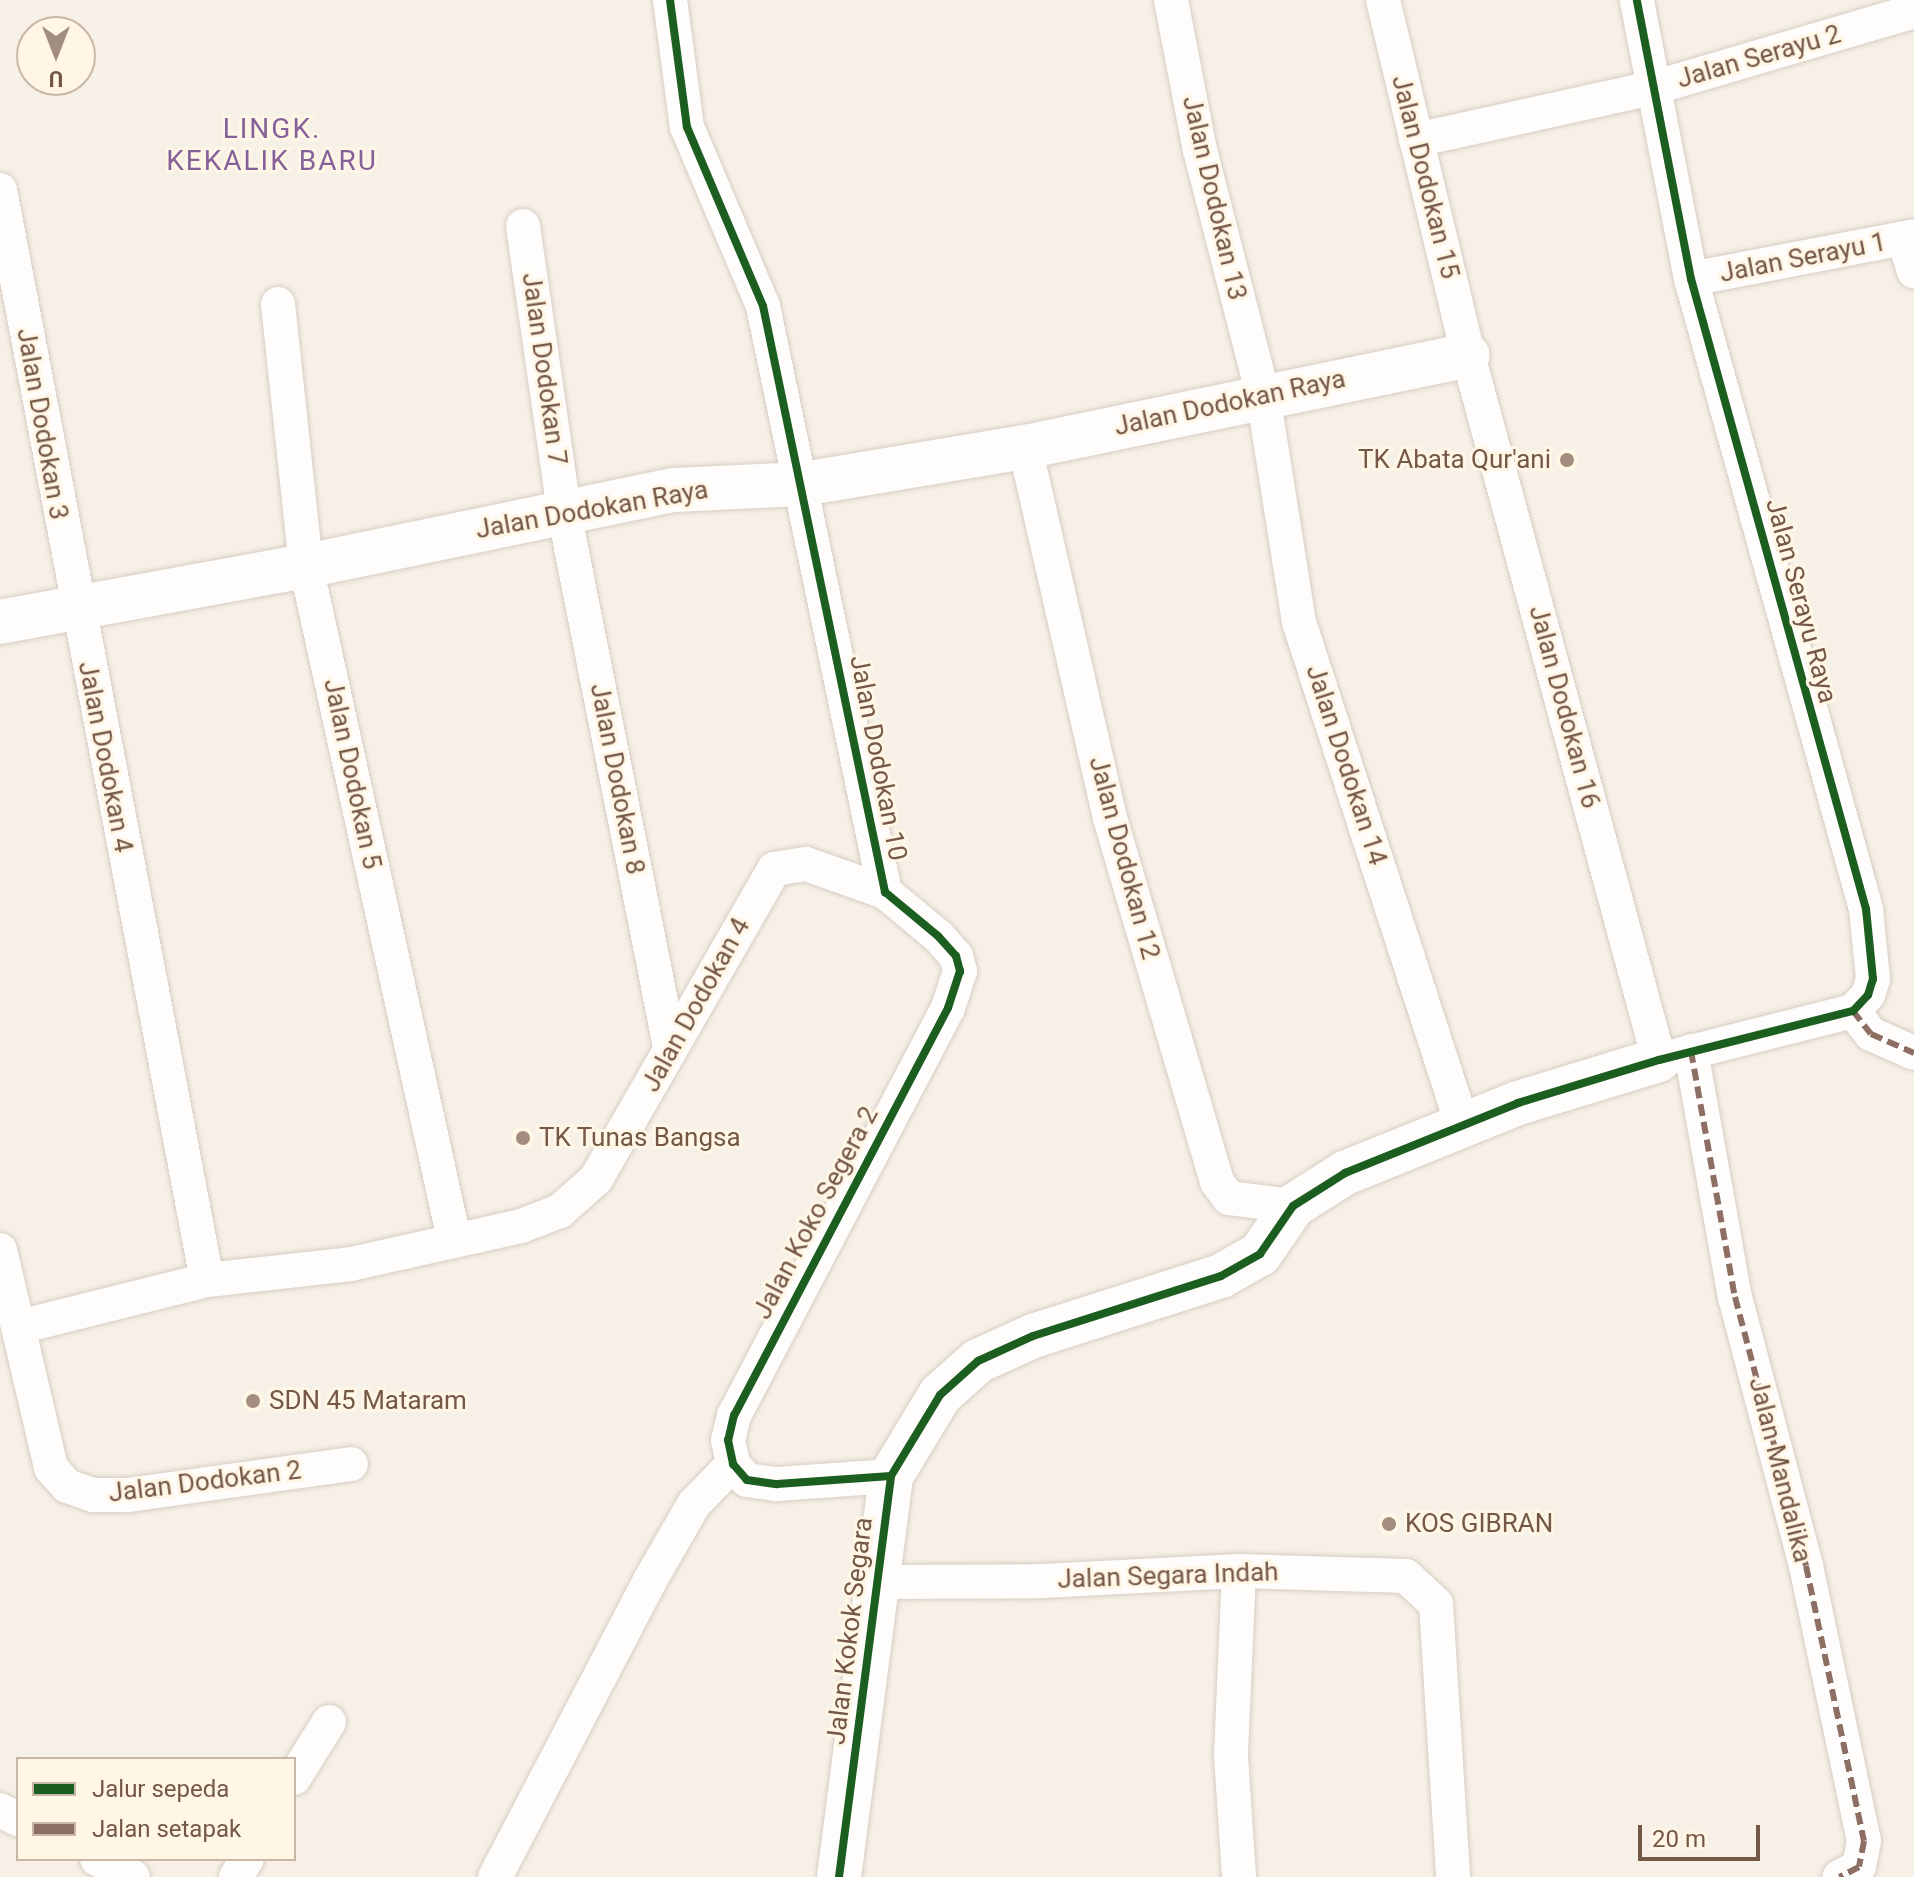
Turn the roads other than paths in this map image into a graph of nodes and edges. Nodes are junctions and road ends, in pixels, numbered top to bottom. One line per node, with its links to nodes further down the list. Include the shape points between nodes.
1 (670, 0): 17 (street, Jalan Dodokan 10, via 687,127 763,306)
2 (1171, 0): 15 (street, Jalan Dodokan 13, via 1200,150)
3 (1383, 0): 7 (street, Jalan Dodokan 15)
4 (1637, 0): 6 (street, Jalan Serayu Raya)
5 (1914, 11): 6 (street, Jalan Serayu 2)
6 (1653, 88): 7 (street, Jalan Serayu 2); 12 (street, Jalan Serayu Raya)
7 (1416, 140): 14 (street, Jalan Dodokan 15)
8 (0, 190): 20 (street, Jalan Dodokan 3)
9 (523, 226): 18 (street, Jalan Dodokan 7)
10 (1909, 237): 11 (street); 12 (street, Jalan Serayu 1)
11 (1914, 272)
12 (1691, 279): 24 (street, Jalan Serayu Raya, via 1866,909 1873,979 1868,995)
13 (278, 304): 19 (street, Jalan Dodokan 5)
14 (1468, 355): 15 (street, Jalan Dodokan Raya); 27 (street, Jalan Dodokan 16)
15 (1263, 395): 16 (street, Jalan Dodokan Raya); 28 (street, Jalan Dodokan 14, via 1299,622)
16 (1025, 447): 17 (street, Jalan Dodokan Raya); 29 (street, Jalan Dodokan 12, via 1110,818 1217,1182 1229,1198)
17 (803, 484): 18 (street, Jalan Dodokan Raya, via 674,490); 22 (street, Jalan Dodokan 10)
18 (564, 512): 19 (street, Jalan Dodokan Raya); 25 (street, Jalan Dodokan 8)
19 (306, 566): 20 (street, Jalan Dodokan Raya); 30 (street, Jalan Dodokan 5)
20 (76, 610): 21 (street, Jalan Dodokan Raya); 32 (street, Jalan Dodokan 4)
21 (0, 622)
22 (885, 892): 23 (street, Jalan Dodokan 10, via 956,956 958,989); 25 (street, Jalan Dodokan 4, via 806,864 774,869)
23 (948, 1008): 34 (street, Jalan Koko Segera 2, via 734,1415)
24 (1853, 1011): 26 (street, via 1871,1034); 27 (street)
25 (670, 1047): 30 (street, Jalan Dodokan 4, via 623,1136 578,1197 560,1211 521,1226)
26 (1914, 1053)
27 (1675, 1055): 28 (street, Jalan Kokok Segara, via 1518,1103); 47 (street, Jalan Mandalika, via 1806,1566 1864,1841 1859,1867)
28 (1463, 1127): 29 (street, Jalan Kokok Segara, via 1345,1173)
29 (1293, 1206): 36 (street, Jalan Kokok Segara, via 1260,1254 1221,1276 1033,1336 978,1361 940,1395)
30 (454, 1239): 32 (street, Jalan Dodokan 4, via 351,1264)
31 (0, 1250): 33 (street, Jalan Dodokan 2)
32 (207, 1280): 33 (street, Jalan Dodokan 4)
33 (19, 1327): 35 (street, Jalan Dodokan 2, via 51,1468 67,1486 93,1495 128,1495)
34 (730, 1452): 36 (street, via 747,1480 777,1484); 43 (street, Jalan Koko Segera 2, via 649,1582)
35 (351, 1464)
36 (891, 1476): 38 (street, Jalan Kokok Segara)
37 (1239, 1571): 38 (street, Jalan Segara Indah, via 1042,1581); 45 (street, via 1231,1756); 46 (street, Jalan Segara Indah, via 1406,1576 1430,1593 1438,1615)
38 (876, 1582): 44 (street, Jalan Kokok Segara)
39 (329, 1722): 40 (street)
40 (296, 1775)
41 (101, 1861): 42 (street)
42 (133, 1877)
43 (495, 1877)
44 (839, 1877)
45 (1239, 1877)
46 (1453, 1877)
47 (1839, 1877)

